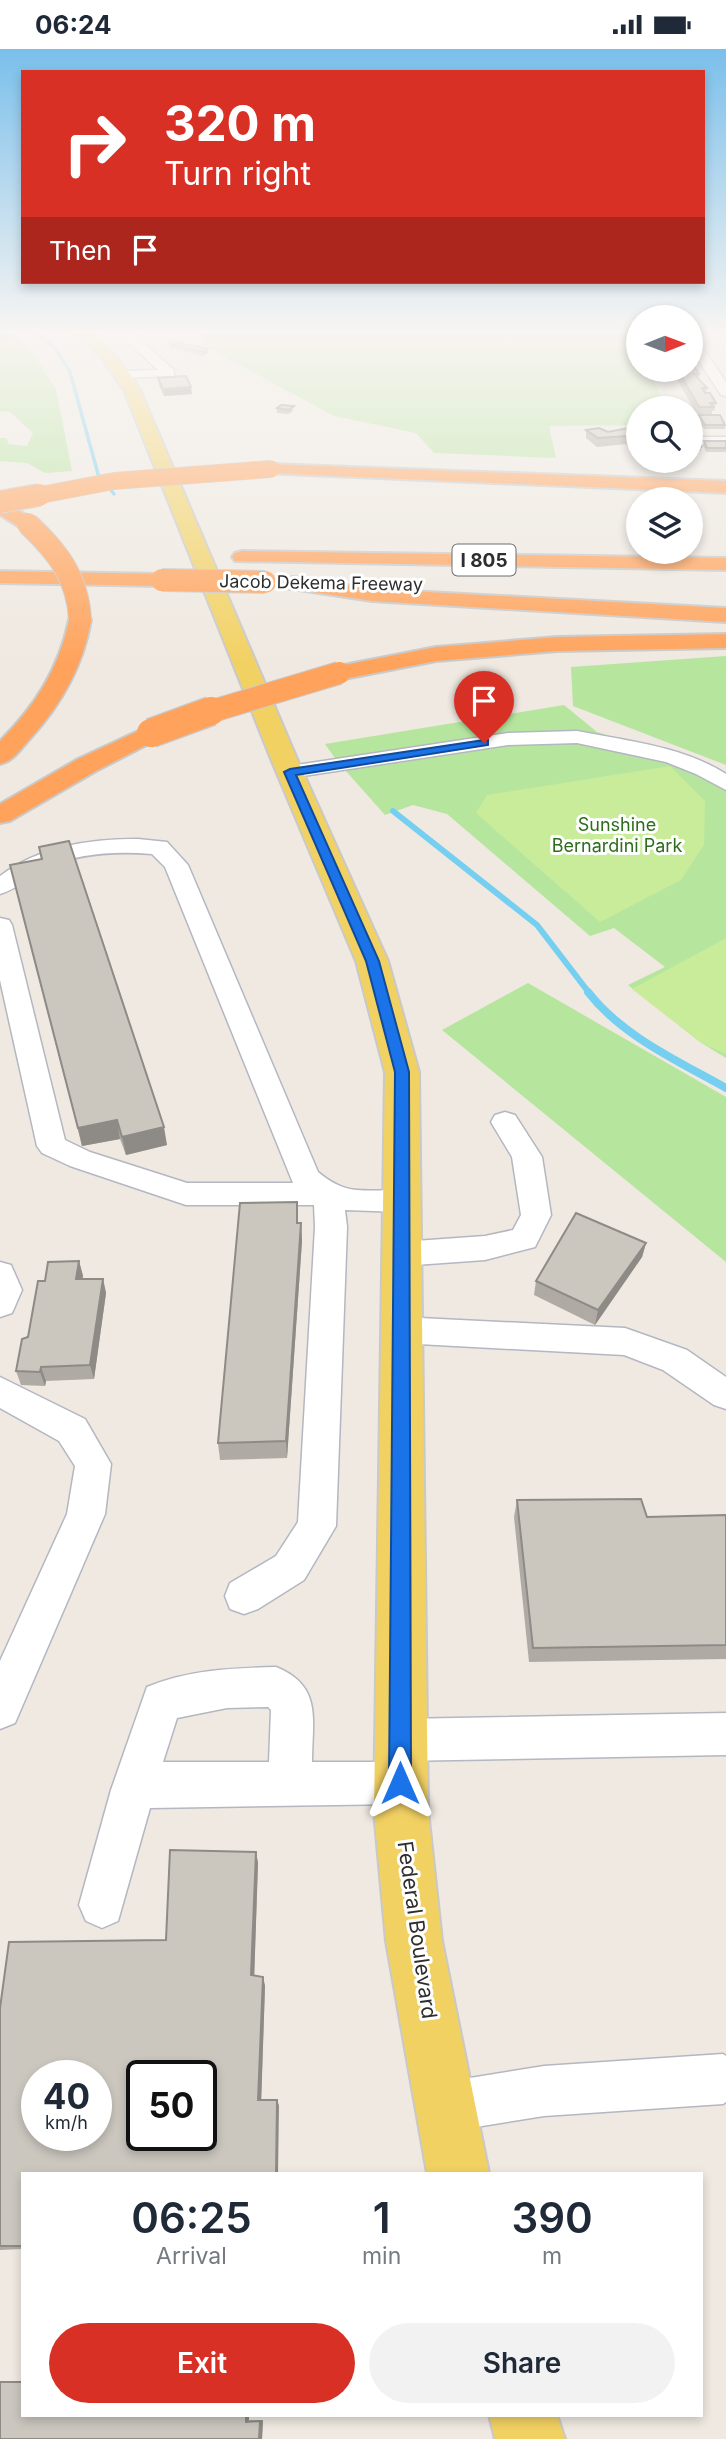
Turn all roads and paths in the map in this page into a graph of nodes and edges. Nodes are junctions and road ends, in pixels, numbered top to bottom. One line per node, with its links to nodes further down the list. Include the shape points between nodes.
1 (151, 441): 20 (main road, Federal Boulevard)
2 (703, 441): 3 (street)
3 (726, 441)
4 (373, 472): 5 (highway); 6 (highway); 7 (highway, bridge, via 271,470 114,481)
5 (726, 488)
6 (726, 497)
7 (0, 504): 19 (highway, bridge, via 62,557 77,591 80,620 74,653 57,689)
8 (28, 554): 9 (highway)
9 (84, 555)
10 (179, 556): 12 (highway, Jacob Dekema Freeway / I 805)
11 (726, 556): 12 (highway)
12 (476, 560): 13 (highway, Jacob Dekema Freeway / I 805)
13 (726, 564)
14 (0, 577): 15 (highway, Jacob Dekema Freeway / I 805, bridge)
15 (294, 583): 16 (highway, Jacob Dekema Freeway / I 805); 17 (highway, via 372,595)
16 (633, 589)
17 (726, 615)
18 (726, 641): 22 (highway, bridge, via 543,645 436,655 340,673 150,733)
19 (0, 756)
20 (290, 772): 21 (street, via 508,739 577,737 672,757); 27 (main road, Federal Boulevard, via 372,961 402,1072)
21 (726, 783)
22 (0, 815)
23 (0, 887): 26 (street, via 46,859 84,848 122,843 159,847 176,865 306,1179)
24 (0, 925): 26 (street, via 52,1146 186,1194)
25 (505, 1122): 28 (street, via 527,1157 536,1215 523,1239 485,1248)
26 (328, 1194): 27 (street, via 354,1201); 34 (street, via 331,1227 317,1527 290,1568)
27 (401, 1201): 28 (main road, Federal Boulevard)
28 (401, 1254): 31 (main road, Federal Boulevard)
29 (0, 1274): 30 (street, via 6,1290)
30 (0, 1304)
31 (400, 1330): 33 (street, via 625,1342 675,1360); 37 (main road, Federal Boulevard)
32 (0, 1391): 35 (street, via 72,1430 93,1465 86,1514)
33 (726, 1395)
34 (244, 1596)
35 (0, 1708)
36 (726, 1734): 37 (street)
37 (400, 1740): 39 (main road, Federal Boulevard)
38 (290, 1783): 39 (street); 40 (street, via 159,1784); 40 (street, via 292,1702 276,1687 228,1688 162,1701)
39 (400, 1783): 43 (main road, Federal Boulevard, via 414,1941)
40 (133, 1790): 41 (street)
41 (102, 1905)
42 (723, 2079): 43 (street, via 544,2091)
43 (445, 2107): 44 (main road, Federal Boulevard)
44 (458, 2172)
45 (524, 2417): 46 (main road)
46 (530, 2439)

